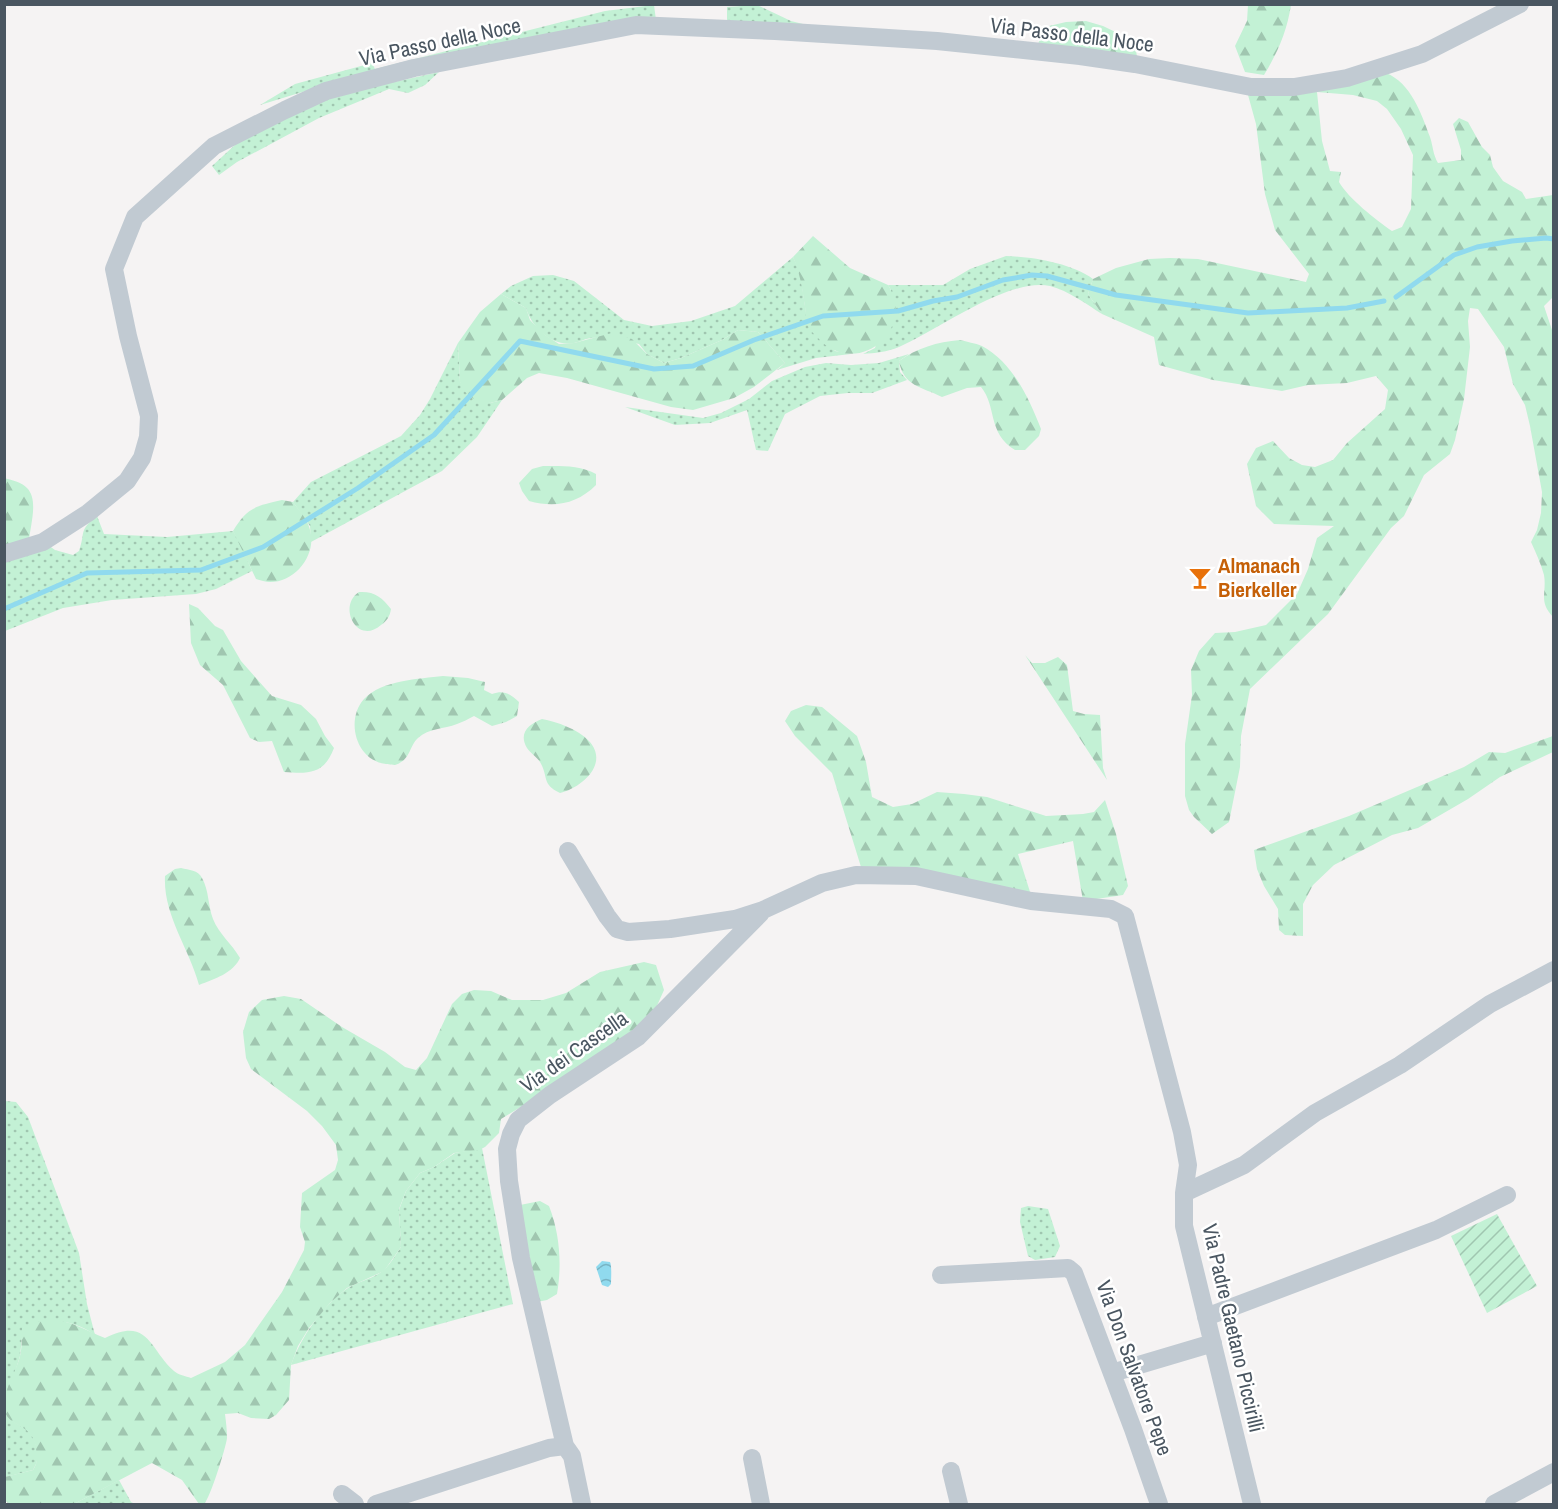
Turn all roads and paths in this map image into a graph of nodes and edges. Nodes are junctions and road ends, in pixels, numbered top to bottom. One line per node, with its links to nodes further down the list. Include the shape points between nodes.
1 (1520, 4): 2 (street, Via Passo della Noce, via 1422,54 1347,78 1294,87 1251,87 1113,61 937,41 636,25 414,68 326,91 214,146 135,217 114,268 149,416 142,458 127,481 88,513 43,542)
2 (4, 554)
3 (568, 851): 4 (street, via 618,929 627,932 692,926)
4 (763, 910): 6 (street, Via Padre Gaetano Piccirilli, via 822,883 856,875 887,874 916,876 1031,901 1111,909 1125,916 1182,1132 1188,1165); 12 (street, Via dei Cascella, via 638,1037 550,1095 518,1120 511,1134 507,1149 508,1181 521,1258)
5 (1554, 970): 6 (street, via 1490,1004 1400,1065 1315,1113 1244,1165)
6 (1184, 1193): 9 (street, Via Padre Gaetano Piccirilli, via 1184,1226)
7 (1507, 1195): 9 (street, via 1436,1230)
8 (941, 1275): 11 (street, Via Don Salvatore Pepe, via 1068,1268 1074,1273)
9 (1206, 1317): 10 (street, Via Padre Gaetano Piccirilli)
10 (1212, 1343): 11 (street); 21 (street, Via Padre Gaetano Piccirilli)
11 (1112, 1373): 20 (street, Via Don Salvatore Pepe)
12 (565, 1446): 16 (street); 17 (street, Via dei Cascella, via 572,1456)
13 (752, 1458): 18 (street)
14 (951, 1471): 19 (street)
15 (1554, 1472): 22 (street)
16 (376, 1504)
17 (582, 1504)
18 (761, 1504)
19 (959, 1504)
20 (1159, 1504)
21 (1252, 1504)
22 (1494, 1504)

